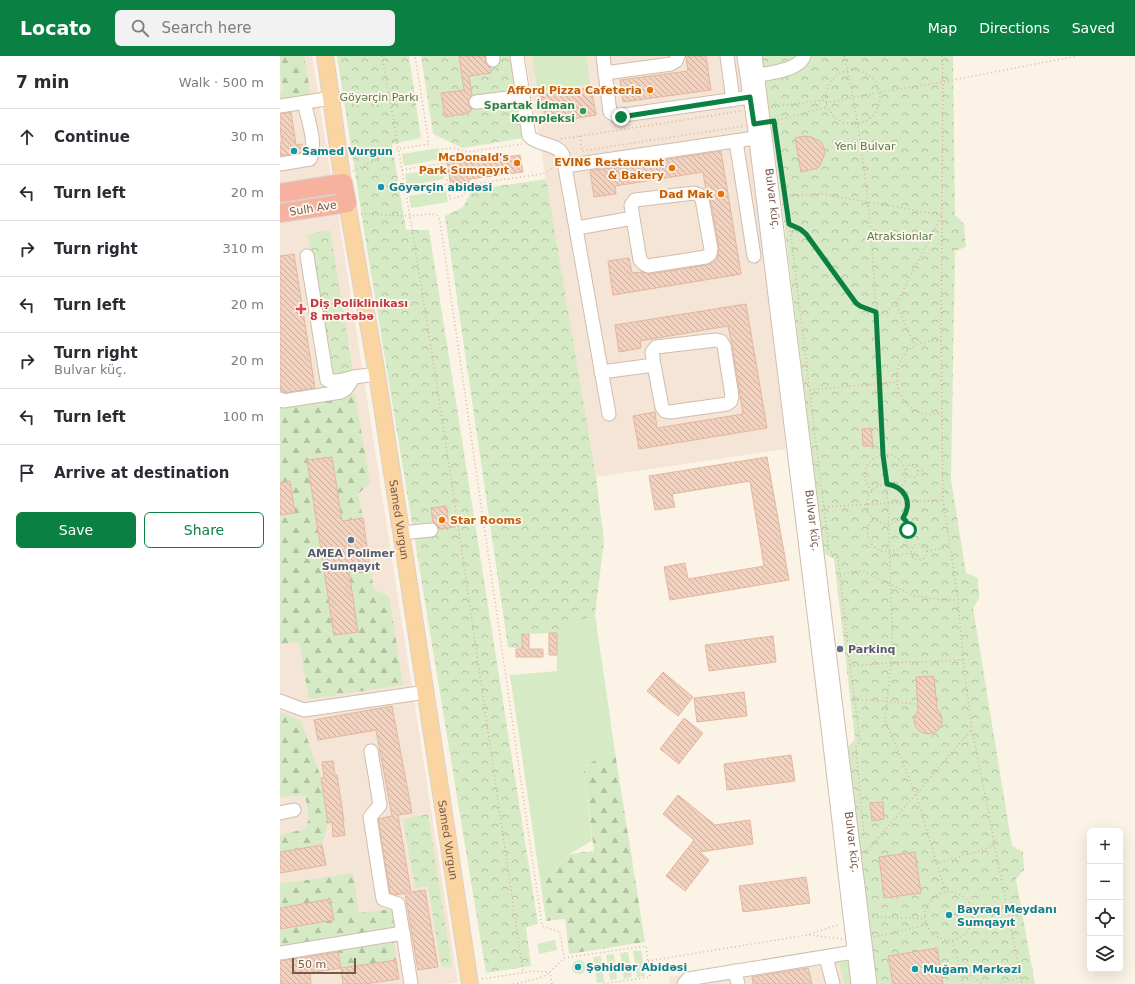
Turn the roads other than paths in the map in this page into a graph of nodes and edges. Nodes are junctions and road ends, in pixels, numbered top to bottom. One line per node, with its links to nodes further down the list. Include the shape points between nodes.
1 (325, 56): 13 (main road, Samed Vurgun)
2 (517, 56): 11 (street)
3 (603, 56): 9 (street)
4 (678, 56): 9 (street, via 671,64)
5 (727, 56): 14 (street)
6 (744, 56): 12 (street, Bulvar küç.)
7 (755, 56): 10 (street, Bulvar küç.)
8 (804, 56): 10 (street, via 798,64 790,68)
9 (605, 73): 14 (street, via 610,112 617,116)
10 (758, 76): 18 (street, Bulvar küç.)
11 (522, 96): 16 (street); 22 (street, via 529,136 533,141 558,148 562,152)
12 (750, 97): 14 (street); 18 (street, Bulvar küç.)
13 (332, 98): 15 (street); 23 (main road, Samed Vurgun)
14 (733, 100)
15 (304, 102): 17 (street); 21 (street, via 314,146 313,154 310,159)
16 (476, 102)
17 (280, 106)
18 (764, 125): 19 (street, Bulvar küç.); 39 (street, Bulvar küç.)
19 (755, 138): 20 (street); 39 (street, Bulvar küç.)
20 (736, 141): 22 (street); 30 (street)
21 (280, 164)
22 (565, 166): 28 (street)
23 (343, 178): 24 (highway, Sulh Ave); 25 (highway, Samed Vurgun)
24 (280, 193)
25 (348, 209): 26 (highway, Sulh Ave); 33 (main road, Samed Vurgun)
26 (280, 213)
27 (633, 218): 27 (street, via 631,205 635,200 694,193 699,195 702,199 710,254 706,257 648,266 640,260); 28 (street)
28 (576, 228): 32 (street)
29 (307, 256): 34 (street, via 327,380 340,381)
30 (754, 256)
31 (654, 365): 31 (street, via 652,352 656,347 721,341 724,346 731,401 727,404 665,411); 32 (street)
32 (601, 372): 36 (street)
33 (377, 374): 34 (street); 38 (main road, Samed Vurgun)
34 (354, 377): 35 (street, via 341,392)
35 (280, 399)
36 (609, 414)
37 (431, 530): 38 (street)
38 (401, 533): 40 (main road, Samed Vurgun)
39 (811, 544): 45 (street, Bulvar küç.)
40 (426, 692): 41 (street, via 304,710); 51 (main road, Samed Vurgun)
41 (280, 701)
42 (371, 751): 46 (street, via 380,805 370,817 383,900 398,904)
43 (294, 810): 44 (street)
44 (280, 812)
45 (856, 920): 47 (street, Bulvar küç.); 57 (street, Bulvar küç.)
46 (403, 933): 48 (street); 52 (street)
47 (854, 952): 49 (street); 56 (street, Bulvar küç.)
48 (280, 953)
49 (826, 956): 50 (street); 55 (street)
50 (735, 971): 53 (street, via 688,979); 54 (street)
51 (476, 981)
52 (411, 984)
53 (684, 984)
54 (738, 984)
55 (832, 984)
56 (858, 984)
57 (870, 984)

